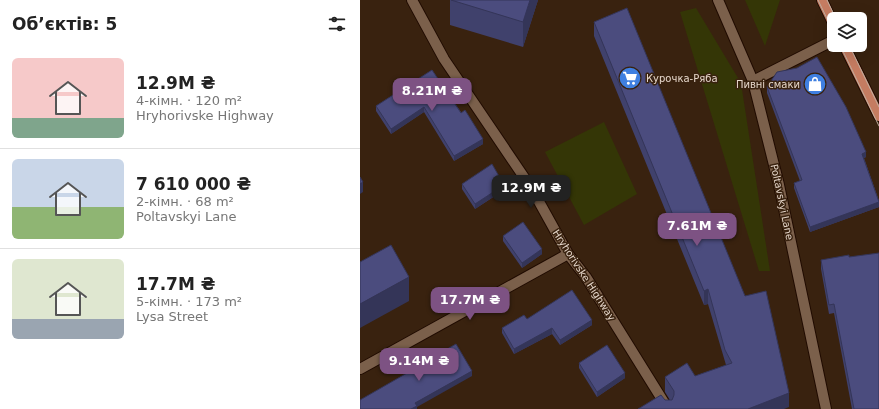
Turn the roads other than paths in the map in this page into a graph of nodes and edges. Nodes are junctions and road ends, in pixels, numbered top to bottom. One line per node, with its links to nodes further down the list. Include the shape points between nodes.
1 (412, 0): 9 (street, Hryhorivske Highway, via 444,59 532,189)
2 (718, 0): 7 (street, Poltavskyi Lane)
3 (822, 0): 4 (main road)
4 (828, 12)
5 (827, 44): 7 (street)
6 (847, 52): 8 (main road)
7 (753, 81): 12 (street, Poltavskyi Lane, via 779,185)
8 (879, 116)
9 (568, 254): 10 (street); 11 (street, Hryhorivske Highway, via 586,277)
10 (360, 369)
11 (668, 409)
12 (826, 409)

